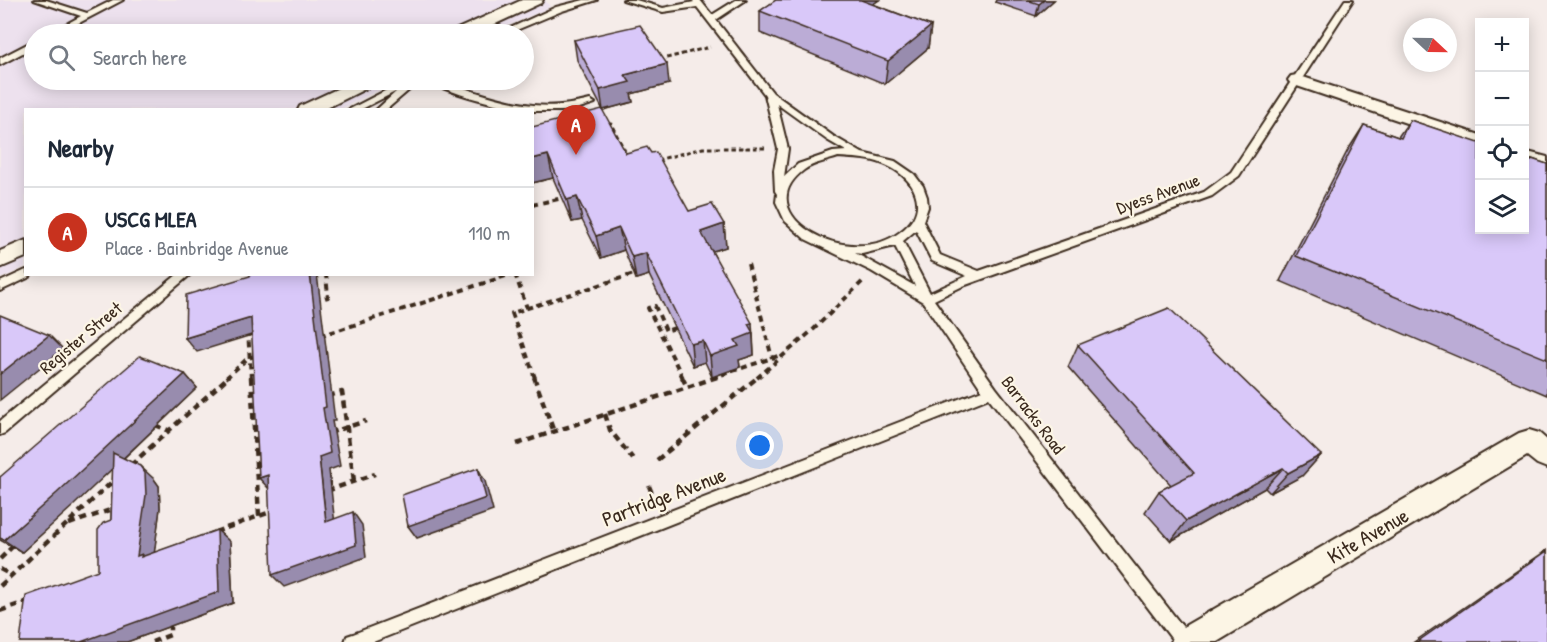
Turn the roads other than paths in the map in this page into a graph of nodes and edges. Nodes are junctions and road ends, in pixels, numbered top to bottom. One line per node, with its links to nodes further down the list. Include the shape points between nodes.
1 (38, 0): 9 (lane)
2 (119, 0): 9 (lane)
3 (535, 0): 12 (street)
4 (593, 0): 13 (lane)
5 (627, 0): 8 (lane, via 663,10)
6 (742, 0): 10 (lane)
7 (1349, 0): 16 (lane, Dyess Avenue)
8 (697, 2): 10 (lane)
9 (88, 16): 11 (lane)
10 (711, 20): 21 (lane)
11 (72, 24)
12 (483, 24)
13 (524, 24)
14 (24, 49): 15 (lane)
15 (0, 62)
16 (1297, 80): 28 (street); 40 (lane, Dyess Avenue, via 1236,174 1208,194)
17 (349, 90): 23 (street)
18 (393, 90): 24 (lane)
19 (403, 90): 25 (lane)
20 (464, 90): 26 (lane)
21 (770, 95): 29 (lane); 32 (lane, via 783,149 778,170)
22 (590, 103): 27 (lane, via 566,110)
23 (312, 108)
24 (356, 108)
25 (382, 108)
26 (527, 108)
27 (534, 109)
28 (1475, 141)
29 (858, 154): 32 (lane, via 837,154 798,168 785,181); 33 (lane, via 898,167 913,178 922,192 924,207)
30 (1529, 159): 31 (street)
31 (1547, 164)
32 (780, 196): 35 (lane, via 783,213 794,228)
33 (918, 222): 34 (lane); 40 (lane, via 936,258)
34 (897, 239): 35 (lane, via 864,249); 42 (lane)
35 (826, 244): 42 (lane, Barracks Road)
36 (24, 249): 37 (street)
37 (0, 260)
38 (24, 275): 41 (lane)
39 (184, 276): 44 (lane, Register Street)
40 (979, 276): 42 (lane, Dyess Avenue)
41 (0, 287)
42 (927, 299): 43 (lane, Barracks Road)
43 (992, 392): 46 (lane, Partridge Avenue); 47 (lane, Barracks Road)
44 (0, 429)
45 (1547, 456): 47 (street, Kite Avenue, via 1529,441)
46 (353, 642)
47 (1186, 642)

